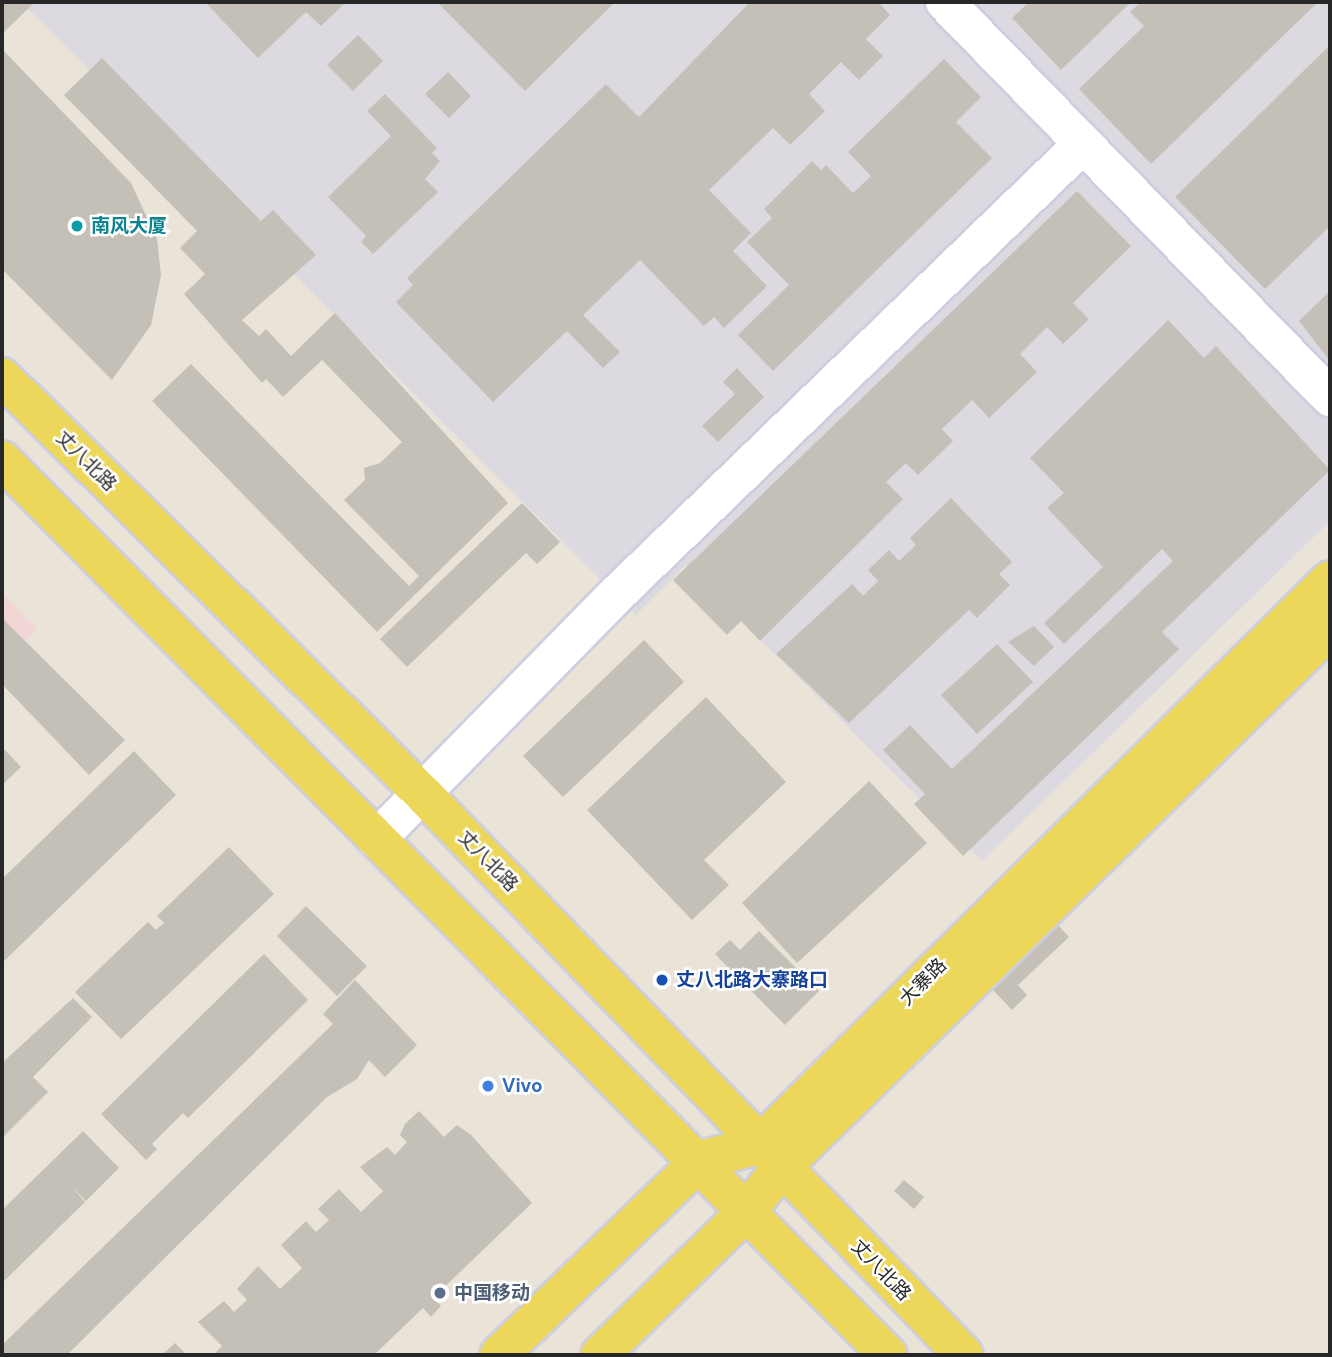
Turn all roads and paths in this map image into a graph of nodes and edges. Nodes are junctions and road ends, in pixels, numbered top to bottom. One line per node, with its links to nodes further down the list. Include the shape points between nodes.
1 (945, 2): 2 (street)
2 (1082, 145): 4 (street); 8 (street, via 617,594)
3 (2, 377): 8 (main road, 丈八北路)
4 (1330, 397)
5 (2, 460): 9 (main road)
6 (1330, 580): 10 (main road, 大寨路)
7 (1330, 629): 10 (main road, 大寨路)
8 (424, 794): 9 (street); 10 (main road, 丈八北路)
9 (377, 839): 11 (main road)
10 (770, 1156): 11 (main road, 大寨路); 12 (main road, 大寨路); 16 (main road, 丈八北路)
11 (701, 1160): 12 (main road); 13 (main road, 大寨路)
12 (748, 1210): 14 (main road, 大寨路); 15 (main road)
13 (499, 1355)
14 (600, 1355)
15 (888, 1355)
16 (964, 1355)

